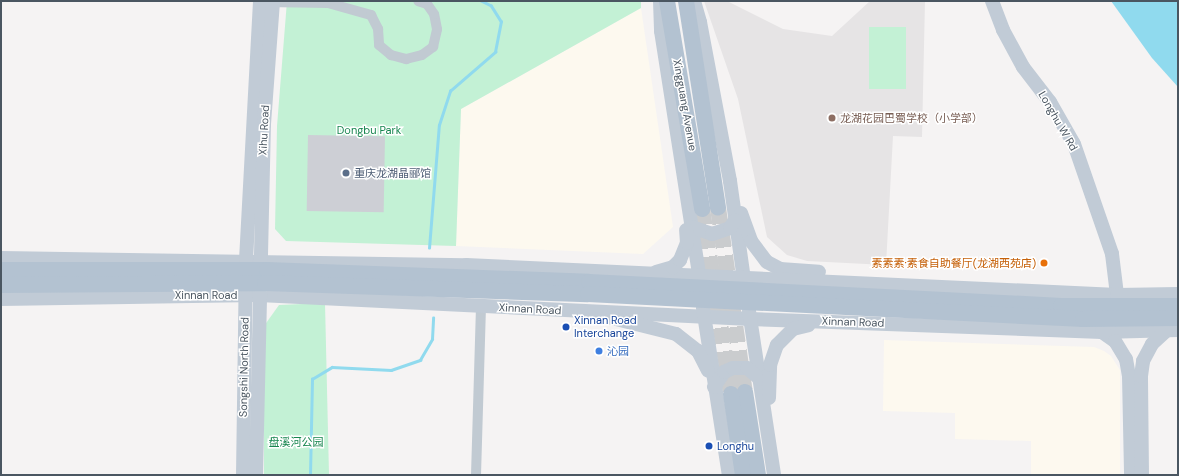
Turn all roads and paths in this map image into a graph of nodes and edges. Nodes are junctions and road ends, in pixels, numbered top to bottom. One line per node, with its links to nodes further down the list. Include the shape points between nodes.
1 (267, 1): 2 (street, via 328,3 371,15 378,29 379,45 391,55 406,59 422,55 433,47 437,29 434,14 427,4); 13 (street, Xihu Road, via 264,124)
2 (418, 1)
3 (660, 1): 8 (street, via 661,31)
4 (667, 1): 5 (main road, Xingguang Avenue, via 710,208)
5 (686, 1)
6 (694, 1): 9 (street)
7 (992, 1): 22 (street, Longhu W Rd, via 1003,30 1023,67 1050,102 1074,144 1112,254)
8 (685, 180): 11 (street); 15 (street, via 685,252 673,267)
9 (730, 181): 10 (street); 18 (street, via 750,241 767,262 780,269 826,273)
10 (735, 220): 11 (street, via 730,228 712,234); 17 (street)
11 (692, 227): 16 (street)
12 (1, 258): 13 (street)
13 (253, 260): 15 (street, via 466,265); 21 (street, Songshi North Road)
14 (1, 270): 25 (main road, bridge, via 267,270 589,282 1061,306)
15 (640, 274): 16 (street)
16 (700, 277): 17 (street); 27 (street)
17 (744, 278): 18 (street); 29 (street)
18 (868, 284): 22 (street)
19 (1, 285): 28 (main road, Xinnan Road, bridge, via 273,283 588,294 1083,319)
20 (1178, 294): 22 (street)
21 (252, 295): 23 (street, Xinnan Road); 24 (street, Xinnan Road); 36 (street, Songshi North Road); 37 (street, Songshi North Road)
22 (1117, 295)
23 (1, 299)
24 (481, 306): 26 (street, Xinnan Road); 38 (street)
25 (1178, 306)
26 (594, 312): 27 (street, Xinnan Road); 34 (street, via 632,324 660,329 689,341 704,361)
27 (704, 317): 29 (street, Xinnan Road); 34 (street)
28 (1178, 318)
29 (750, 319): 30 (street, Xinnan Road); 33 (street)
30 (822, 321): 32 (street, Xinnan Road); 35 (street, via 793,329 784,336 773,354)
31 (1172, 331): 32 (street, Xinnan Road); 44 (street, via 1152,344 1143,361 1140,376)
32 (1102, 332): 43 (street, via 1115,341 1126,359 1129,376)
33 (760, 379): 34 (street, via 747,368 733,368 724,372); 35 (street)
34 (714, 387): 39 (street)
35 (768, 434): 42 (street)
36 (243, 475)
37 (256, 475)
38 (476, 475)
39 (729, 475)
40 (743, 475): 41 (main road, via 738,393)
41 (758, 475)
42 (774, 475)
43 (1131, 475)
44 (1142, 475)

